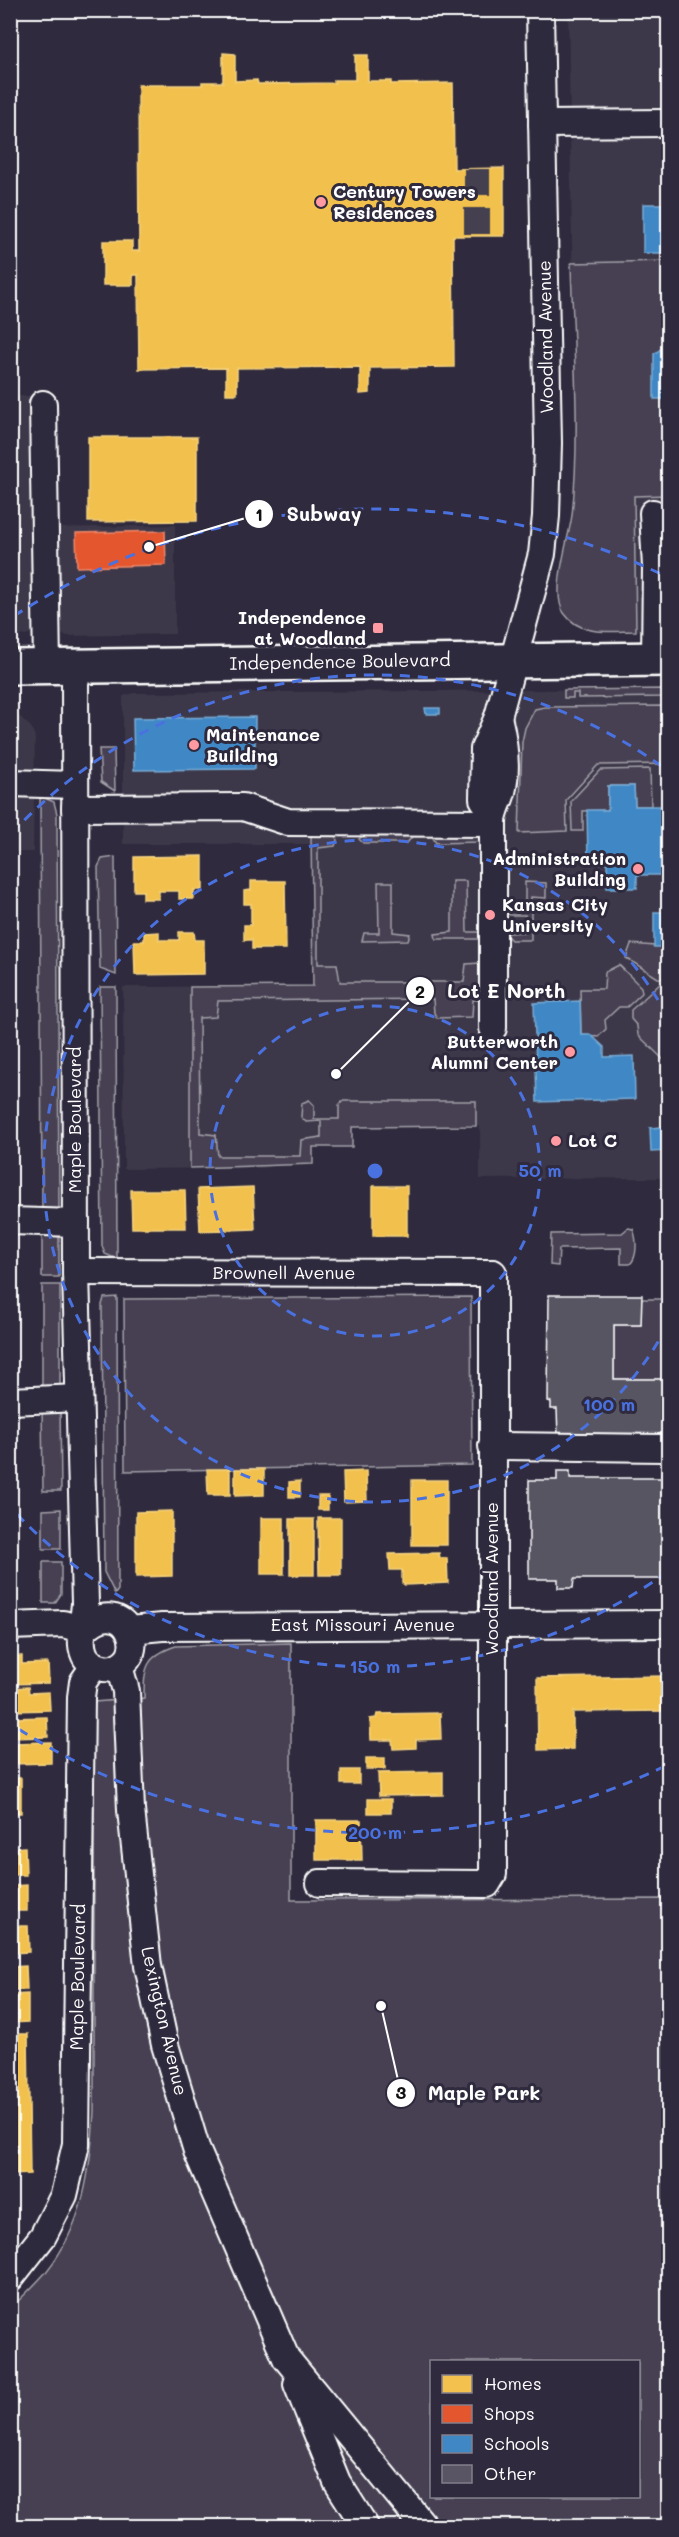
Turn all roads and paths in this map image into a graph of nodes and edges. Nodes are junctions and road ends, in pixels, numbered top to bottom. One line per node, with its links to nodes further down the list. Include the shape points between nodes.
1 (540, 10): 3 (street, Woodland Avenue)
2 (669, 123): 3 (street)
3 (542, 124): 8 (street, Woodland Avenue, via 546,516 542,554)
4 (43, 404): 11 (street, Maple Boulevard)
5 (653, 513): 6 (street)
6 (662, 566): 7 (street)
7 (662, 610): 9 (street)
8 (513, 659): 9 (main road, Independence Boulevard); 11 (main road, Independence Boulevard); 14 (street, Woodland Avenue, via 498,717 504,755 503,790)
9 (662, 659)
10 (10, 667): 11 (main road, Independence Boulevard)
11 (61, 667): 13 (street, Maple Boulevard)
12 (10, 783): 13 (street)
13 (75, 797): 14 (street, via 243,807 288,822); 17 (street, Maple Boulevard)
14 (493, 818): 15 (street)
15 (493, 1028)
16 (10, 1221): 17 (street)
17 (76, 1223): 18 (street, Maple Boulevard)
18 (76, 1272): 19 (street, Brownell Avenue); 20 (street, Maple Boulevard)
19 (493, 1273): 22 (street, Woodland Avenue)
20 (79, 1398): 21 (street); 24 (street, Maple Boulevard)
21 (10, 1401)
22 (492, 1446): 23 (street); 27 (street, Woodland Avenue)
23 (663, 1448)
24 (84, 1574): 25 (street, Maple Boulevard); 29 (street, Maple Boulevard)
25 (107, 1616): 29 (street, via 93,1620); 30 (street, Maple Boulevard, via 121,1620)
26 (669, 1624): 27 (street, East Missouri Avenue)
27 (492, 1625): 30 (street, East Missouri Avenue); 33 (street, Woodland Avenue, via 493,1874 487,1884)
28 (10, 1626): 29 (street, via 63,1624)
29 (84, 1630): 31 (street, Maple Boulevard, via 81,1644)
30 (130, 1630): 32 (street, via 133,1644 129,1657)
31 (94, 1665): 32 (street, via 107,1669); 34 (street, Maple Boulevard, via 83,1682 81,1697 76,2144 64,2195 43,2236)
32 (119, 1666): 35 (street, Lexington Avenue, via 126,1691 131,1810 148,1966 165,2045 197,2151)
33 (320, 1883)
34 (12, 2277)
35 (286, 2358): 36 (street, Lexington Avenue, via 337,2482); 37 (street, Lexington Avenue)
36 (365, 2526)
37 (424, 2526)

